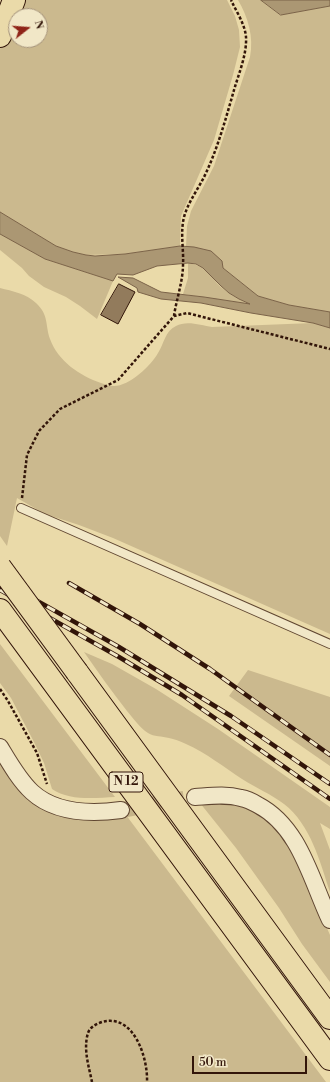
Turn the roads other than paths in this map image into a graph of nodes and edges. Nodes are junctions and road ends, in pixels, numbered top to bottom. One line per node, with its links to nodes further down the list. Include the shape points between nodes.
1 (14, 0): 2 (main road)
2 (0, 36)
3 (21, 508): 6 (lane)
4 (0, 567): 11 (main road, N 12, bridge)
5 (0, 610): 14 (main road, N 12)
6 (330, 644)
7 (0, 747): 9 (street, via 33,793 54,805 94,812)
8 (195, 797): 10 (street, via 218,795 242,798 275,816 293,838)
9 (120, 810)
10 (330, 920)
11 (281, 951): 12 (main road); 13 (main road, N 12)
12 (330, 1009)
13 (330, 1018)
14 (330, 1059)

